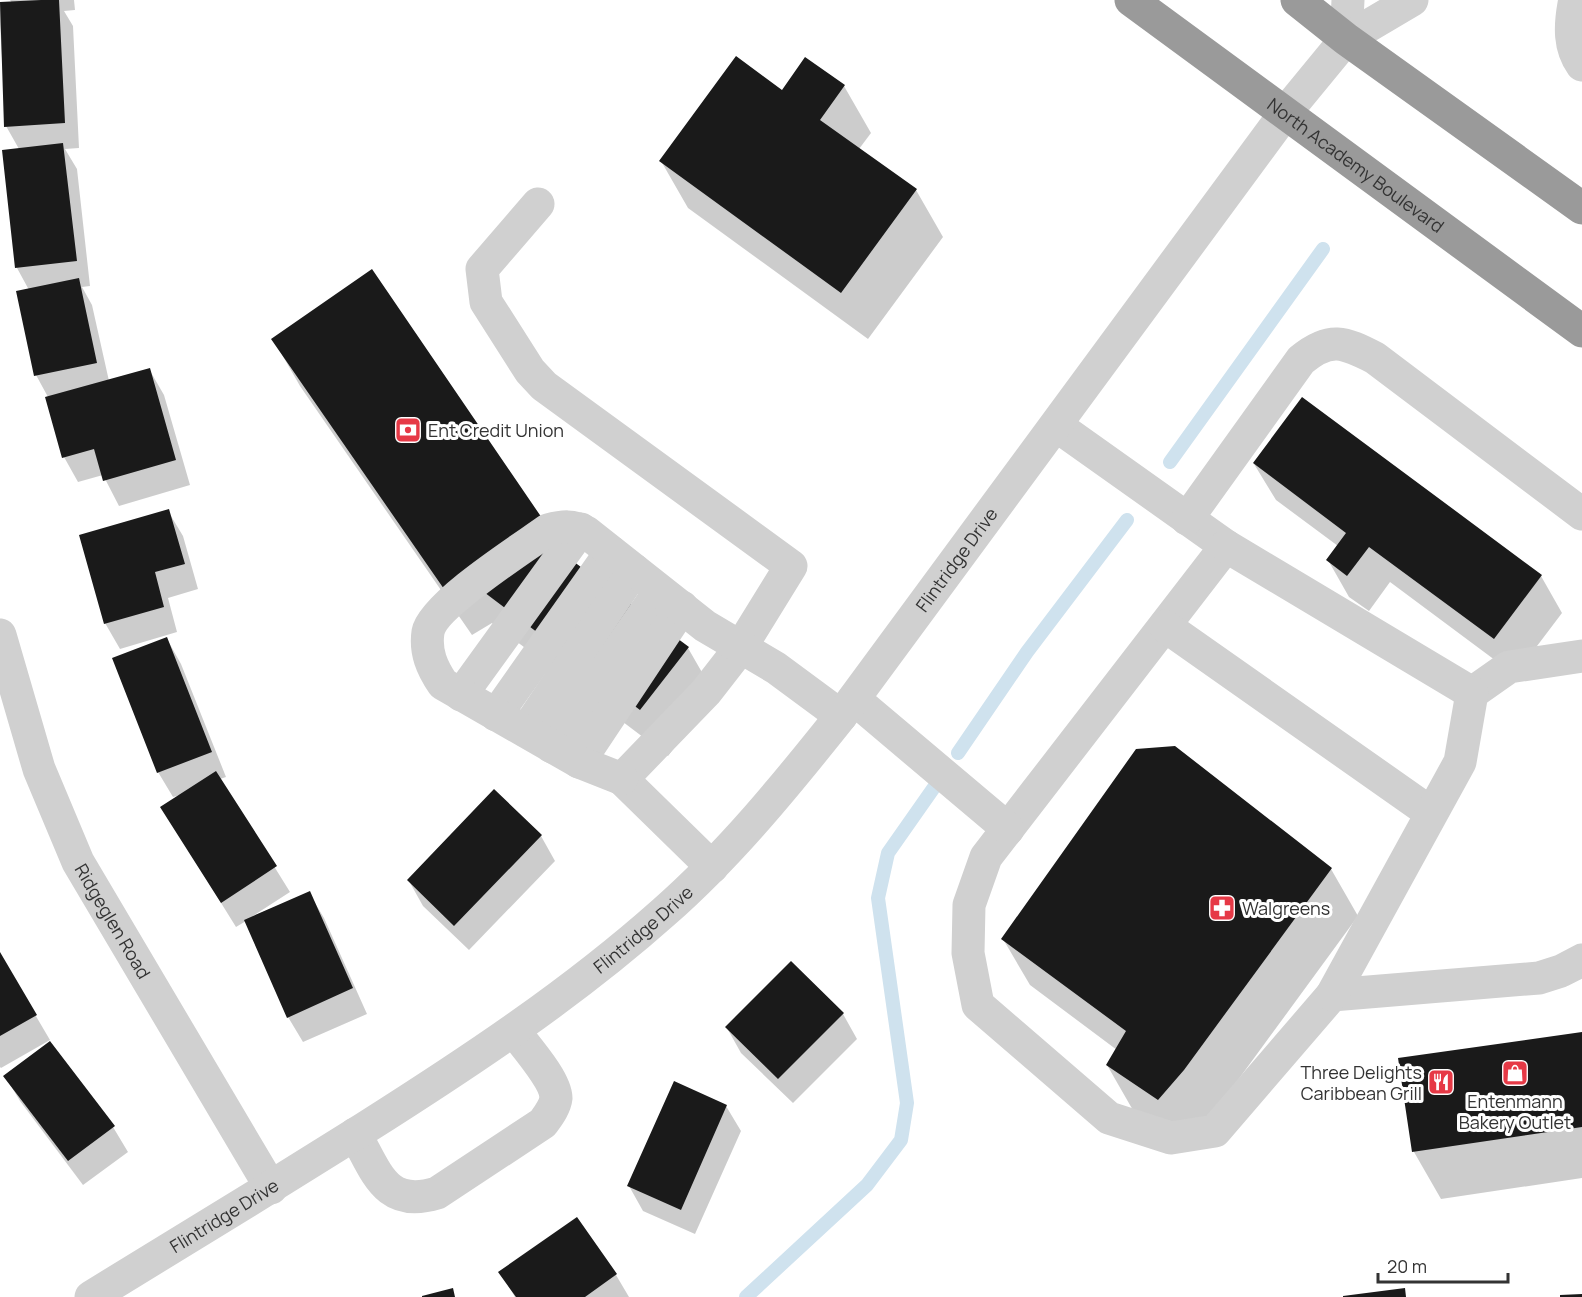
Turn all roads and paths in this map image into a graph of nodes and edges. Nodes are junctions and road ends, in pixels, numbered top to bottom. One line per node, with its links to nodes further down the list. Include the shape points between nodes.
1 (1131, 0): 8 (highway, North Academy Boulevard)
2 (1297, 0): 6 (highway)
3 (1348, 0): 6 (street)
4 (1412, 0): 6 (street, Flintridge Drive)
5 (1577, 10): 7 (street, via 1571,20 1572,40 1574,54)
6 (1346, 39): 8 (street, Flintridge Drive); 10 (highway)
7 (1582, 65)
8 (1286, 112): 11 (highway, North Academy Boulevard); 12 (street, Flintridge Drive)
9 (538, 204): 21 (street, via 482,269 486,302 544,386 791,567)
10 (1582, 208)
11 (1582, 331)
12 (1057, 426): 14 (street); 25 (street, Flintridge Drive)
13 (1582, 514): 14 (street, via 1375,358 1340,343 1318,346 1301,360)
14 (1187, 519): 16 (street)
15 (581, 530): 17 (street); 24 (street); 24 (street, via 561,526 548,530 437,615 429,630 433,670 443,684)
16 (1226, 546): 19 (street); 23 (street)
17 (622, 561): 18 (street); 26 (street); 27 (street)
18 (671, 599): 21 (street, via 705,626); 27 (street)
19 (1165, 626): 29 (street); 30 (street)
20 (0, 635): 36 (street, Ridgeglen Road, via 39,769 78,862)
21 (741, 647): 25 (street); 28 (street, via 706,692)
22 (1582, 656): 23 (street, via 1509,667)
23 (1472, 693): 29 (street, via 1460,762)
24 (461, 695): 26 (street)
25 (847, 708): 30 (street); 31 (street, Flintridge Drive)
26 (496, 715): 27 (street)
27 (552, 747): 28 (street, via 600,773)
28 (622, 779): 31 (street)
29 (1431, 813): 33 (street)
30 (1008, 829): 33 (street, via 986,857 969,905 968,953 978,1005 1109,1118 1171,1138 1215,1131)
31 (712, 867): 34 (street, Flintridge Drive, via 595,970)
32 (1582, 960): 33 (street, via 1539,978)
33 (1332, 994)
34 (514, 1031): 35 (street, Flintridge Drive); 35 (street, via 553,1084 556,1098 551,1112 543,1123 437,1193 404,1197 387,1188)
35 (355, 1134): 36 (street, Flintridge Drive)
36 (271, 1188): 37 (street, Flintridge Drive)
37 (91, 1297)

